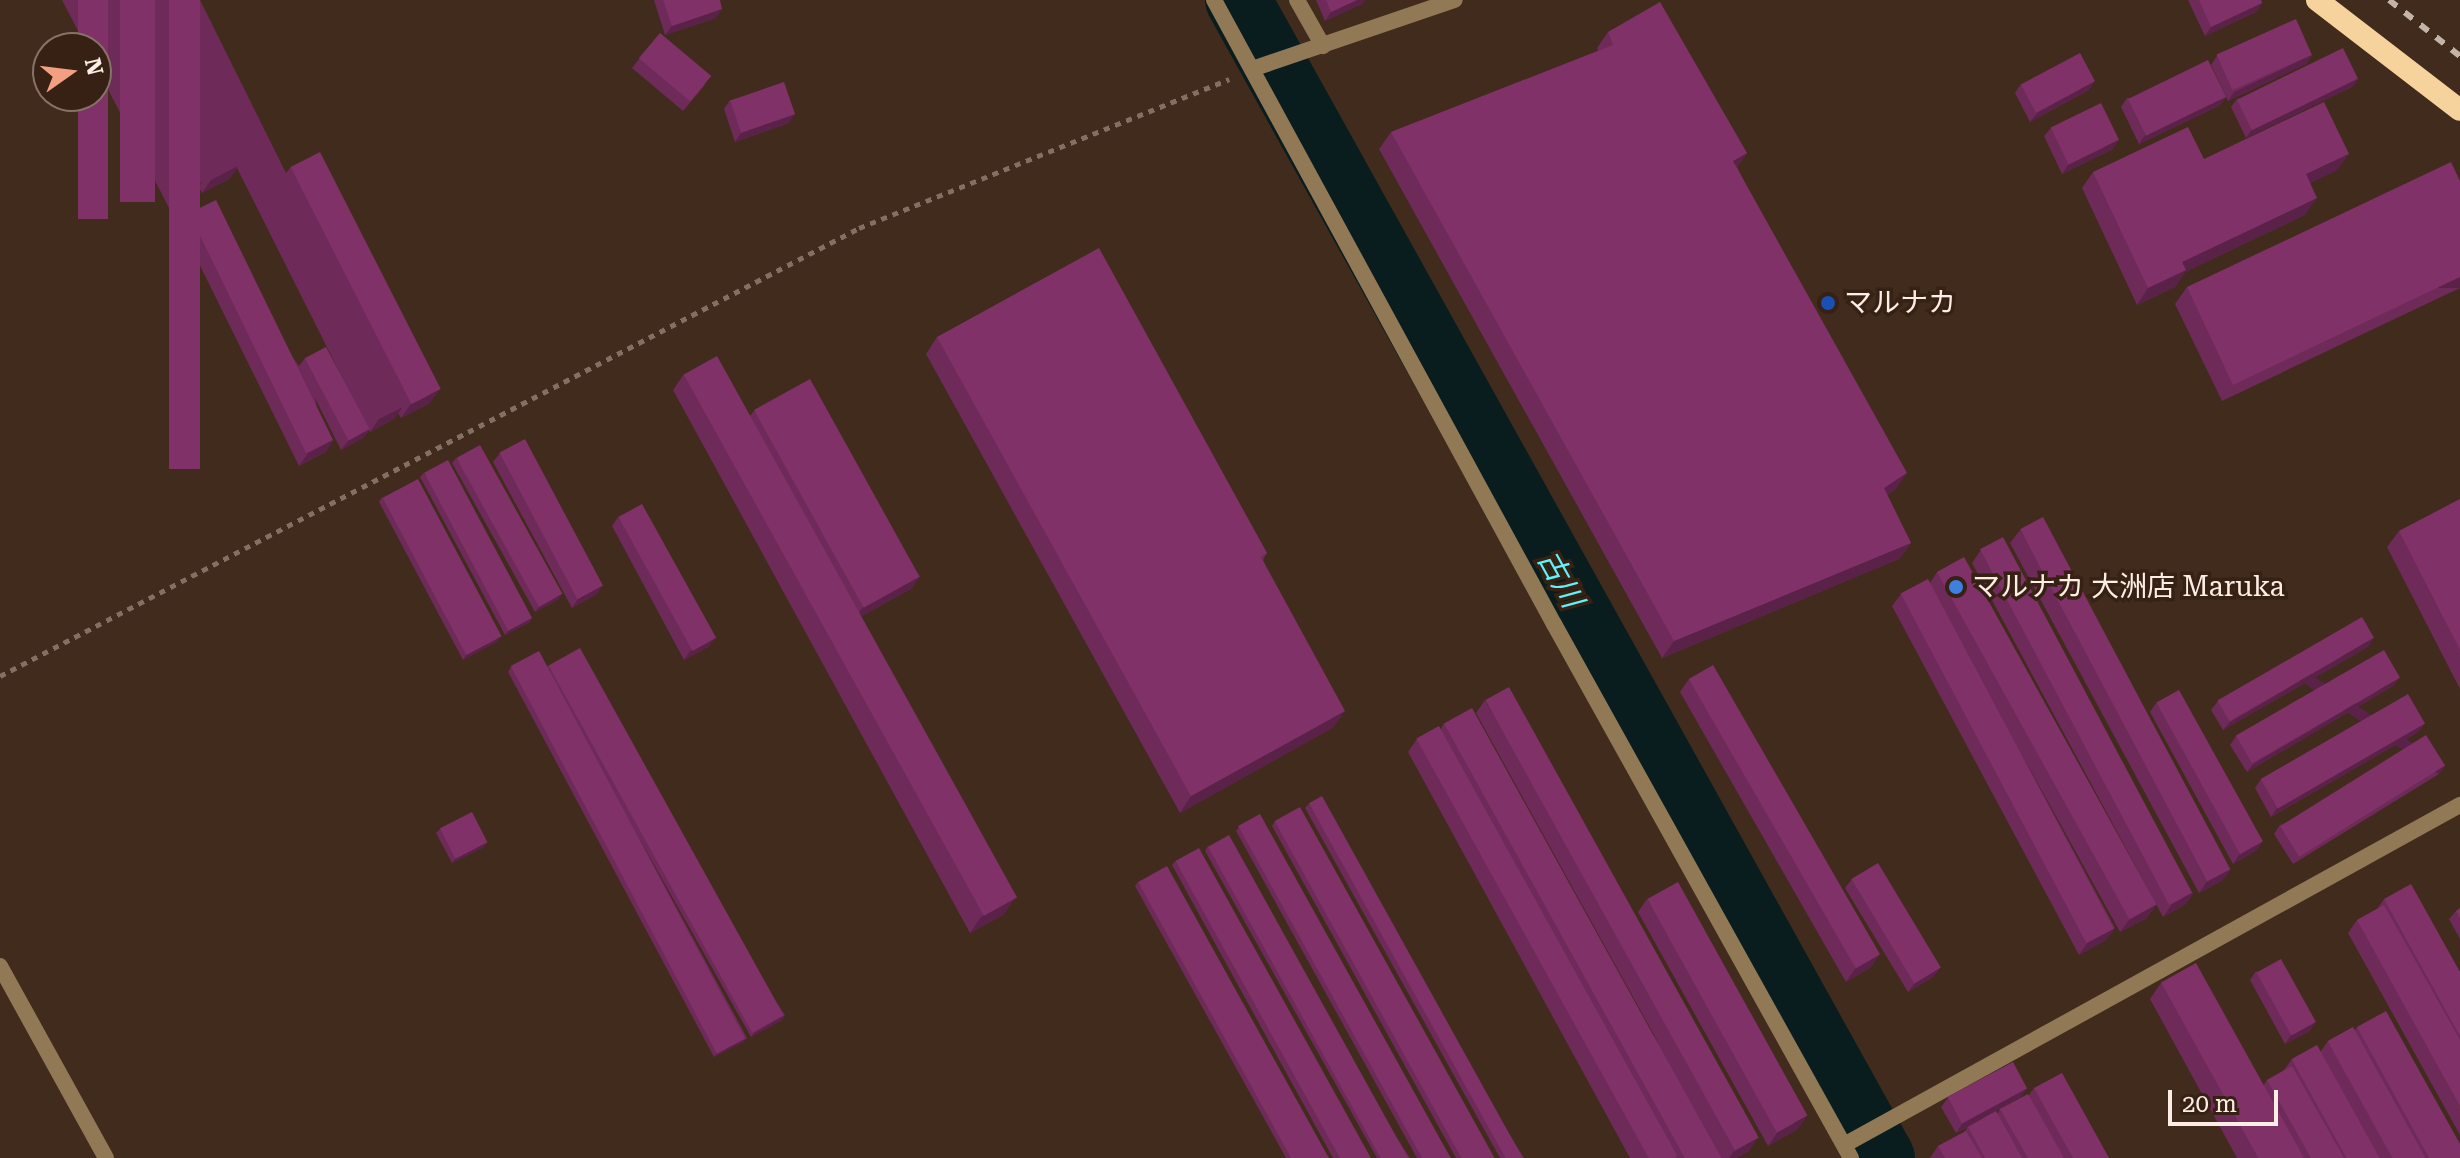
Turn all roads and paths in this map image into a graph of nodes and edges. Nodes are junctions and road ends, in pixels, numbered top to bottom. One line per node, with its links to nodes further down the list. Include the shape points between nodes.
1 (1214, 0): 6 (street)
2 (1297, 0): 5 (street)
3 (1455, 0): 5 (street)
4 (2317, 0): 7 (highway)
5 (1323, 46): 6 (street)
6 (1259, 66): 8 (path, via 846,235); 11 (street, via 1554,624)
7 (2460, 110)
8 (0, 676)
9 (2460, 805): 11 (street, via 1892,1117)
10 (0, 966): 12 (street)
11 (1848, 1152)
12 (106, 1158)

